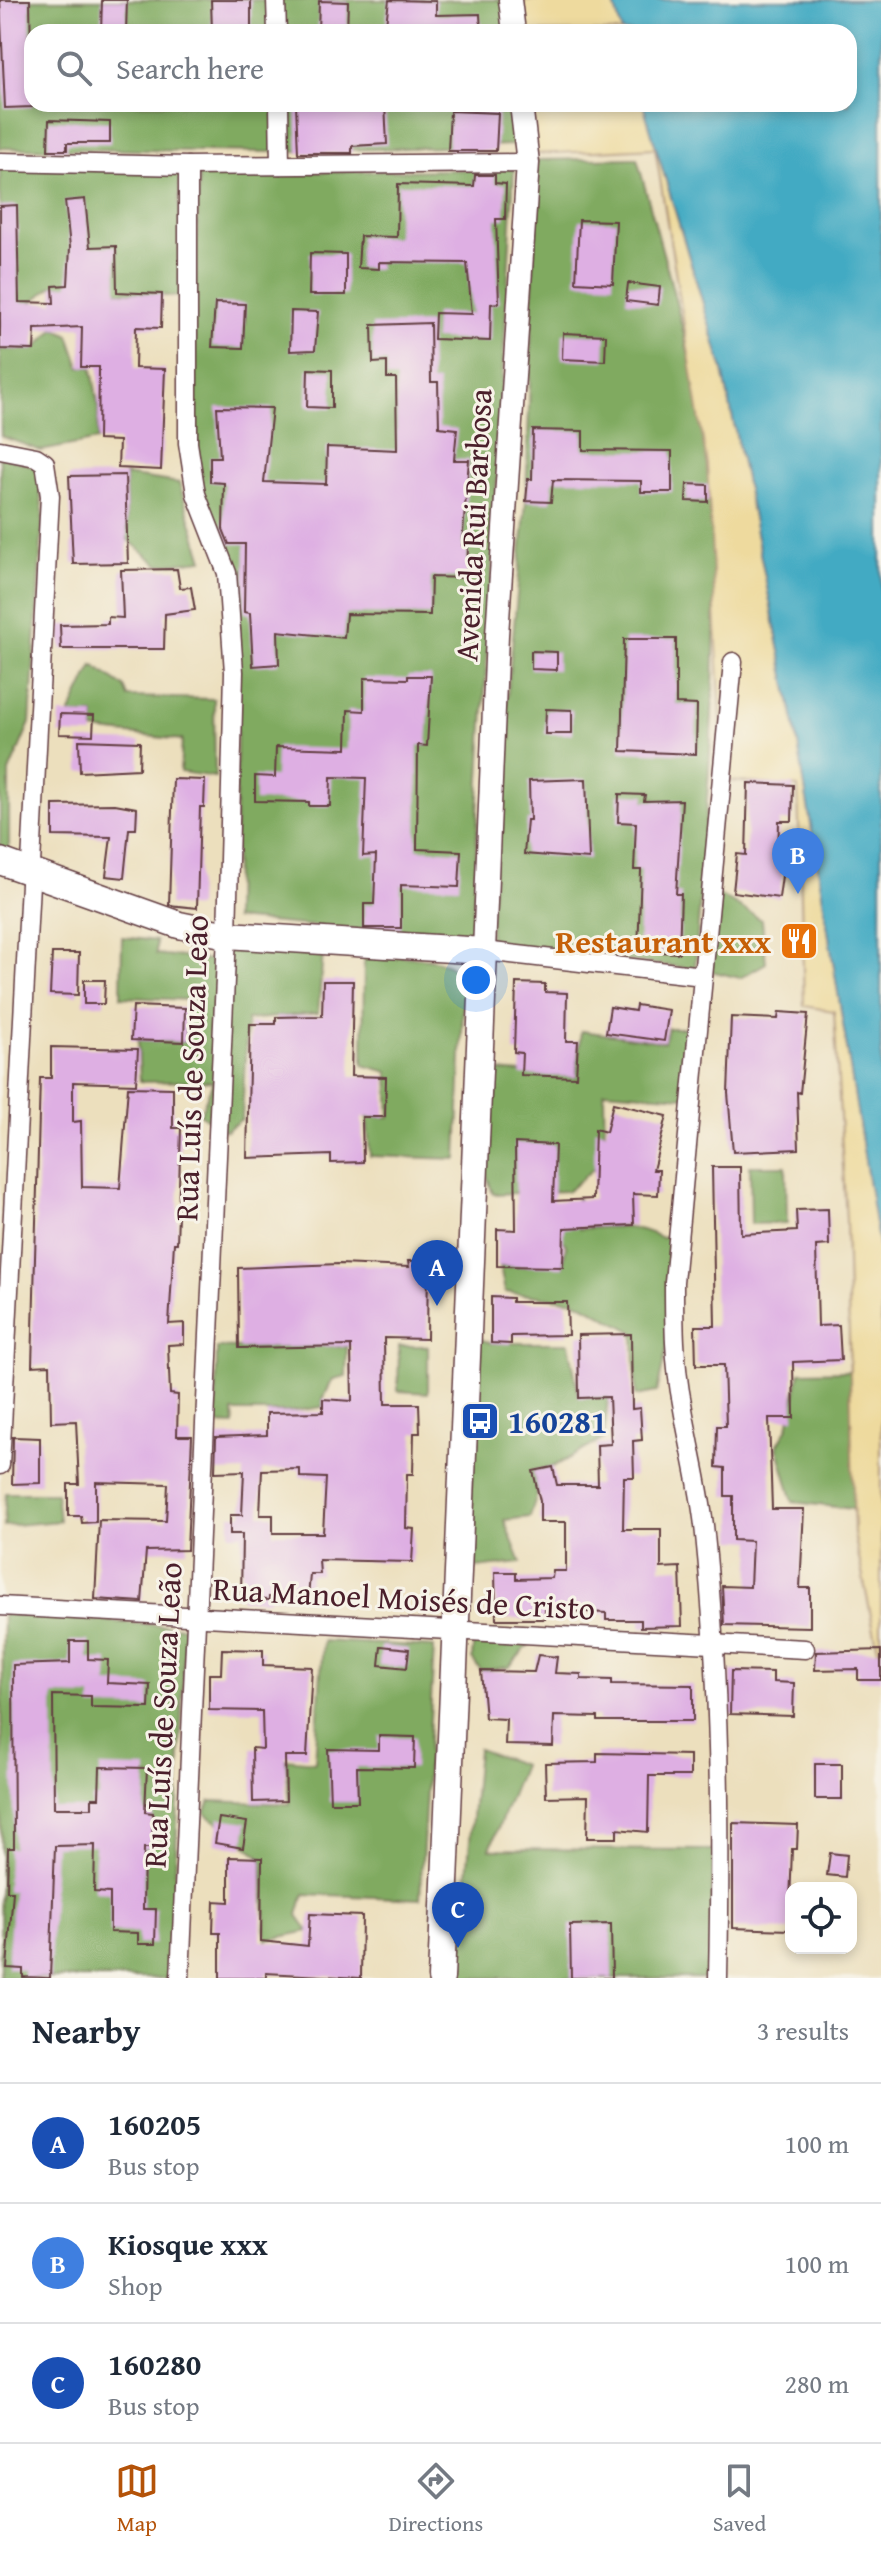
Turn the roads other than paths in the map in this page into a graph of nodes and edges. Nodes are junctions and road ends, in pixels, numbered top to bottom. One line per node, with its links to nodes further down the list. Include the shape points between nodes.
1 (276, 0): 3 (street)
2 (510, 0): 4 (street)
3 (277, 24)
4 (513, 24)
5 (279, 112): 9 (street)
6 (522, 112): 8 (street, Avenida Rui Barbosa)
7 (0, 162): 10 (street)
8 (528, 163): 9 (street); 16 (street, Avenida Rui Barbosa, via 497,635)
9 (280, 165): 10 (street)
10 (188, 166): 15 (street, Rua Luís de Souza Leão, via 188,443 196,494 227,573 232,614)
11 (0, 450): 14 (street, via 45,463 50,496)
12 (733, 662): 17 (street)
13 (0, 861): 14 (main road)
14 (29, 871): 15 (main road, via 179,925); 18 (street)
15 (227, 935): 16 (main road); 21 (street, Rua Luís de Souza Leão)
16 (484, 951): 17 (street); 22 (main road)
17 (703, 976): 23 (street, via 674,1282 674,1335 705,1532)
18 (4, 1293): 19 (street)
19 (0, 1465)
20 (0, 1606): 21 (street, Rua Manoel Moisés de Cristo)
21 (197, 1618): 22 (street, Rua Manoel Moisés de Cristo); 25 (street, Rua Luís de Souza Leão)
22 (458, 1629): 23 (street, Rua Manoel Moisés de Cristo); 26 (main road)
23 (714, 1645): 24 (street, Rua Manoel Moisés de Cristo); 27 (street, via 722,1807)
24 (805, 1649)
25 (180, 1978)
26 (441, 1978)
27 (718, 1978)

